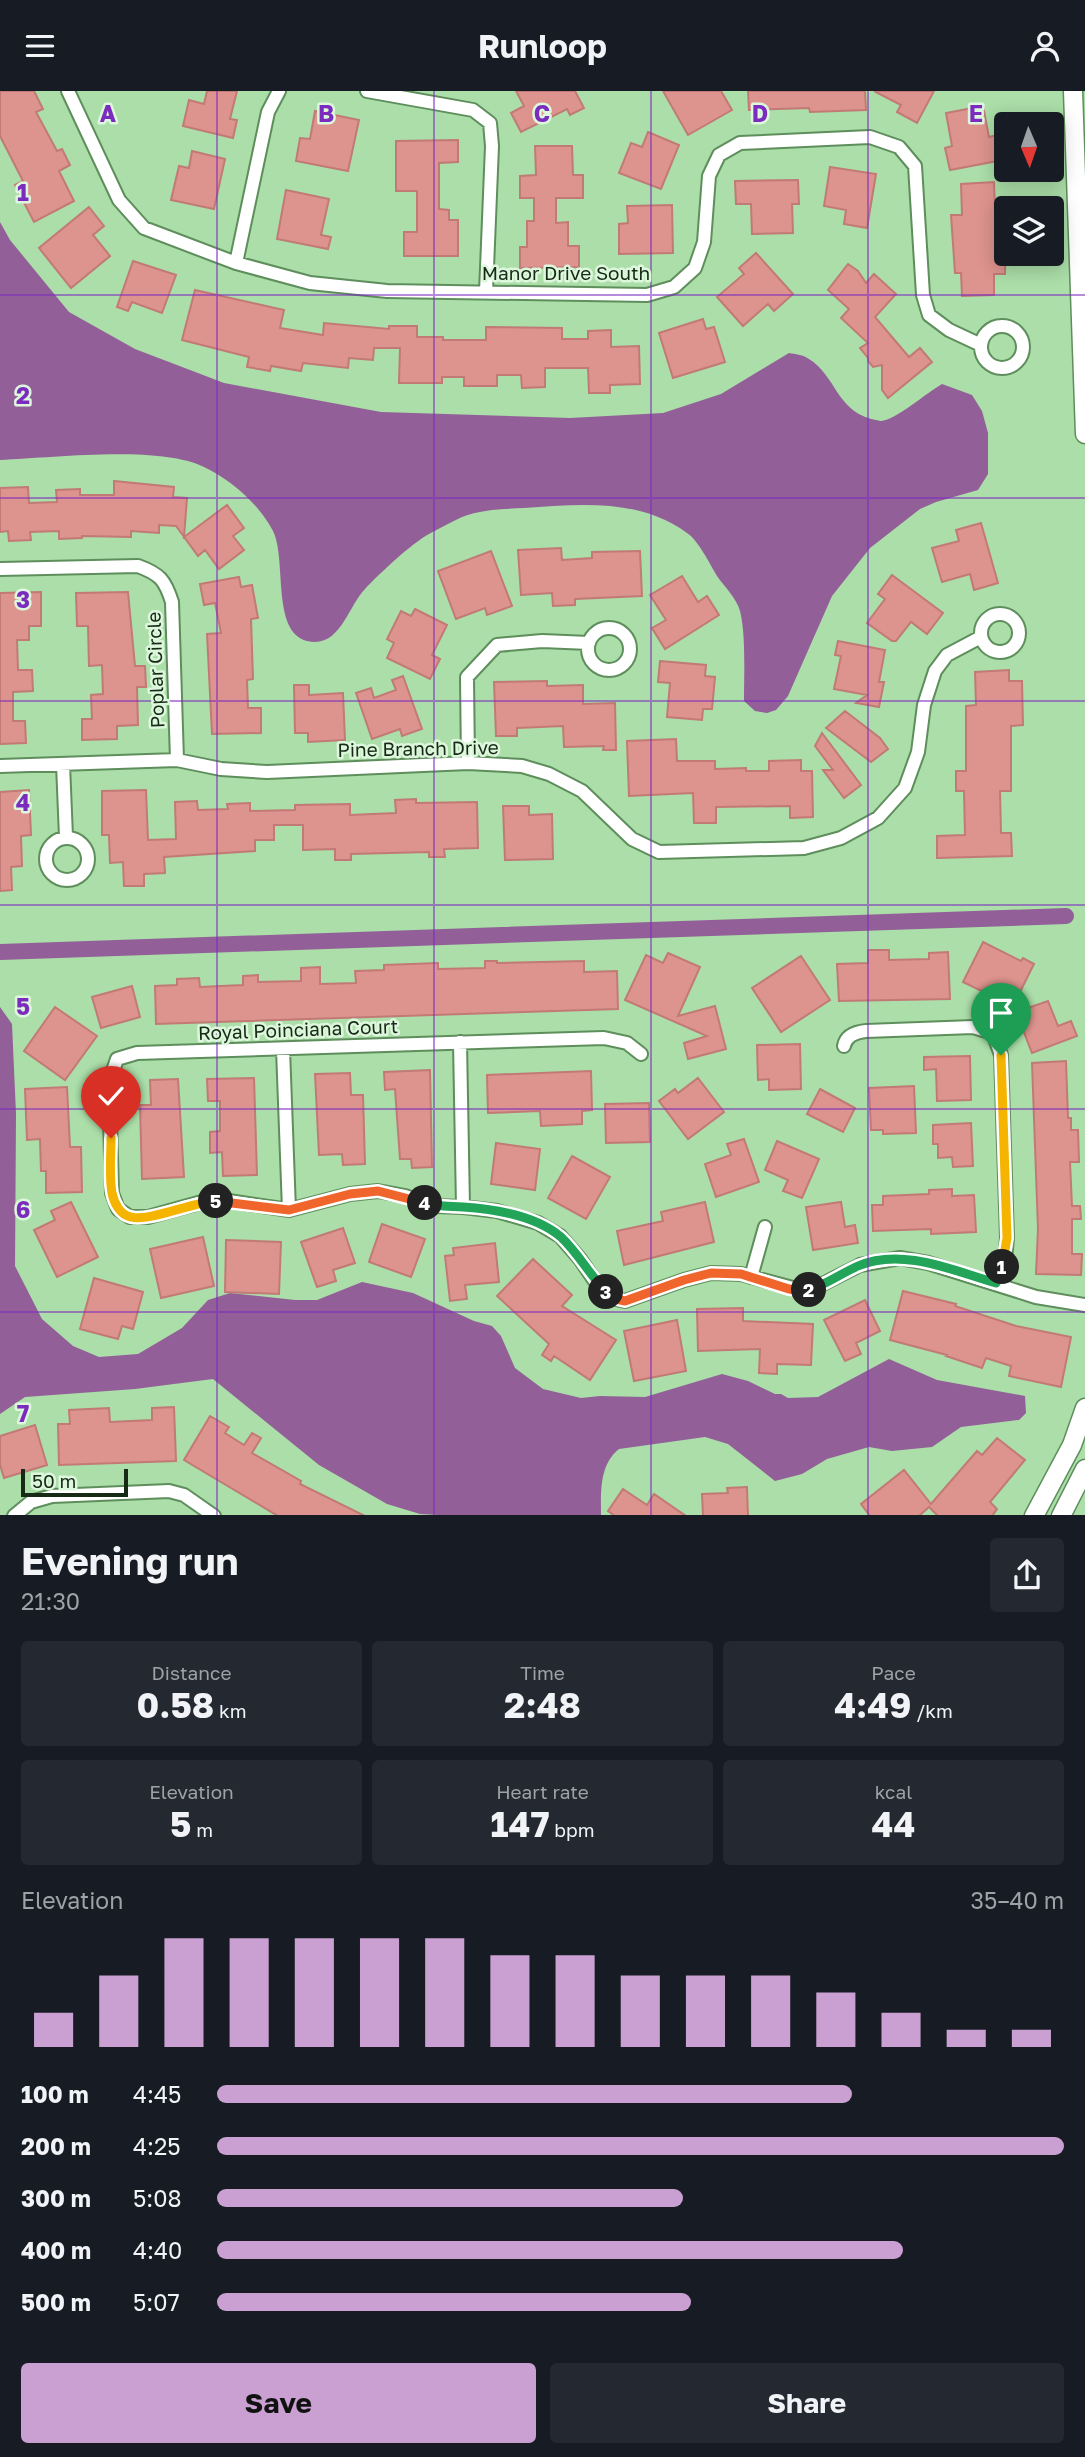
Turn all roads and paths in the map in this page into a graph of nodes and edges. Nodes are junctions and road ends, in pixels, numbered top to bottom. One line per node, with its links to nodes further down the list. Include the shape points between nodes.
1 (68, 91): 5 (street, Manor Drive South, via 119,200 144,228)
2 (279, 91): 5 (street, via 268,112)
3 (367, 91): 6 (street, via 473,110 490,123)
4 (1073, 91): 8 (main road)
5 (236, 263): 6 (street, Manor Drive South, via 310,283 387,291)
6 (486, 292): 7 (street, Manor Drive South, via 647,295 674,287 695,268 704,242 709,176 719,155 740,143 870,137 899,147 915,166 923,295 929,315)
7 (981, 345)
8 (1085, 434)
9 (0, 569): 12 (street, Poplar Circle, via 138,566 155,572 172,602)
10 (981, 637): 13 (street, Pine Branch Drive, via 947,656 936,671 905,788 878,818 841,838 804,848 659,852 632,839 582,791 549,773 522,766)
11 (589, 643): 13 (street, via 498,645 467,677)
12 (177, 760): 13 (street, Pine Branch Drive, via 268,772); 14 (street, Pine Branch Drive)
13 (468, 763)
14 (63, 764): 15 (street, Pine Branch Drive); 16 (street)
15 (0, 766)
16 (66, 837)
17 (460, 1042): 19 (street, Royal Poinciana Court); 20 (street, Royal Poinciana Court, via 604,1038 627,1043); 21 (street)
18 (844, 1046): 25 (street, via 853,1034 866,1031 973,1027 993,1033 1001,1055 1007,1238)
19 (283, 1049): 22 (street); 22 (street, Royal Poinciana Court, via 137,1053 117,1059 109,1083 112,1193 118,1209 130,1217 222,1200)
20 (641, 1054)
21 (463, 1207): 22 (street, via 435,1206 378,1191); 24 (street, via 538,1223 559,1236 612,1298 625,1301 711,1273)
22 (289, 1210)
23 (765, 1227): 24 (street)
24 (751, 1277): 25 (street, via 804,1291 860,1265 900,1258)
25 (996, 1283): 26 (street, via 1036,1297)
26 (1085, 1305)
27 (1085, 1408): 31 (main road, via 1072,1445)
28 (1085, 1469): 32 (main road)
29 (14, 1515): 30 (street, via 52,1496 169,1491)
30 (214, 1515)
31 (1034, 1515)
32 (1061, 1515)

